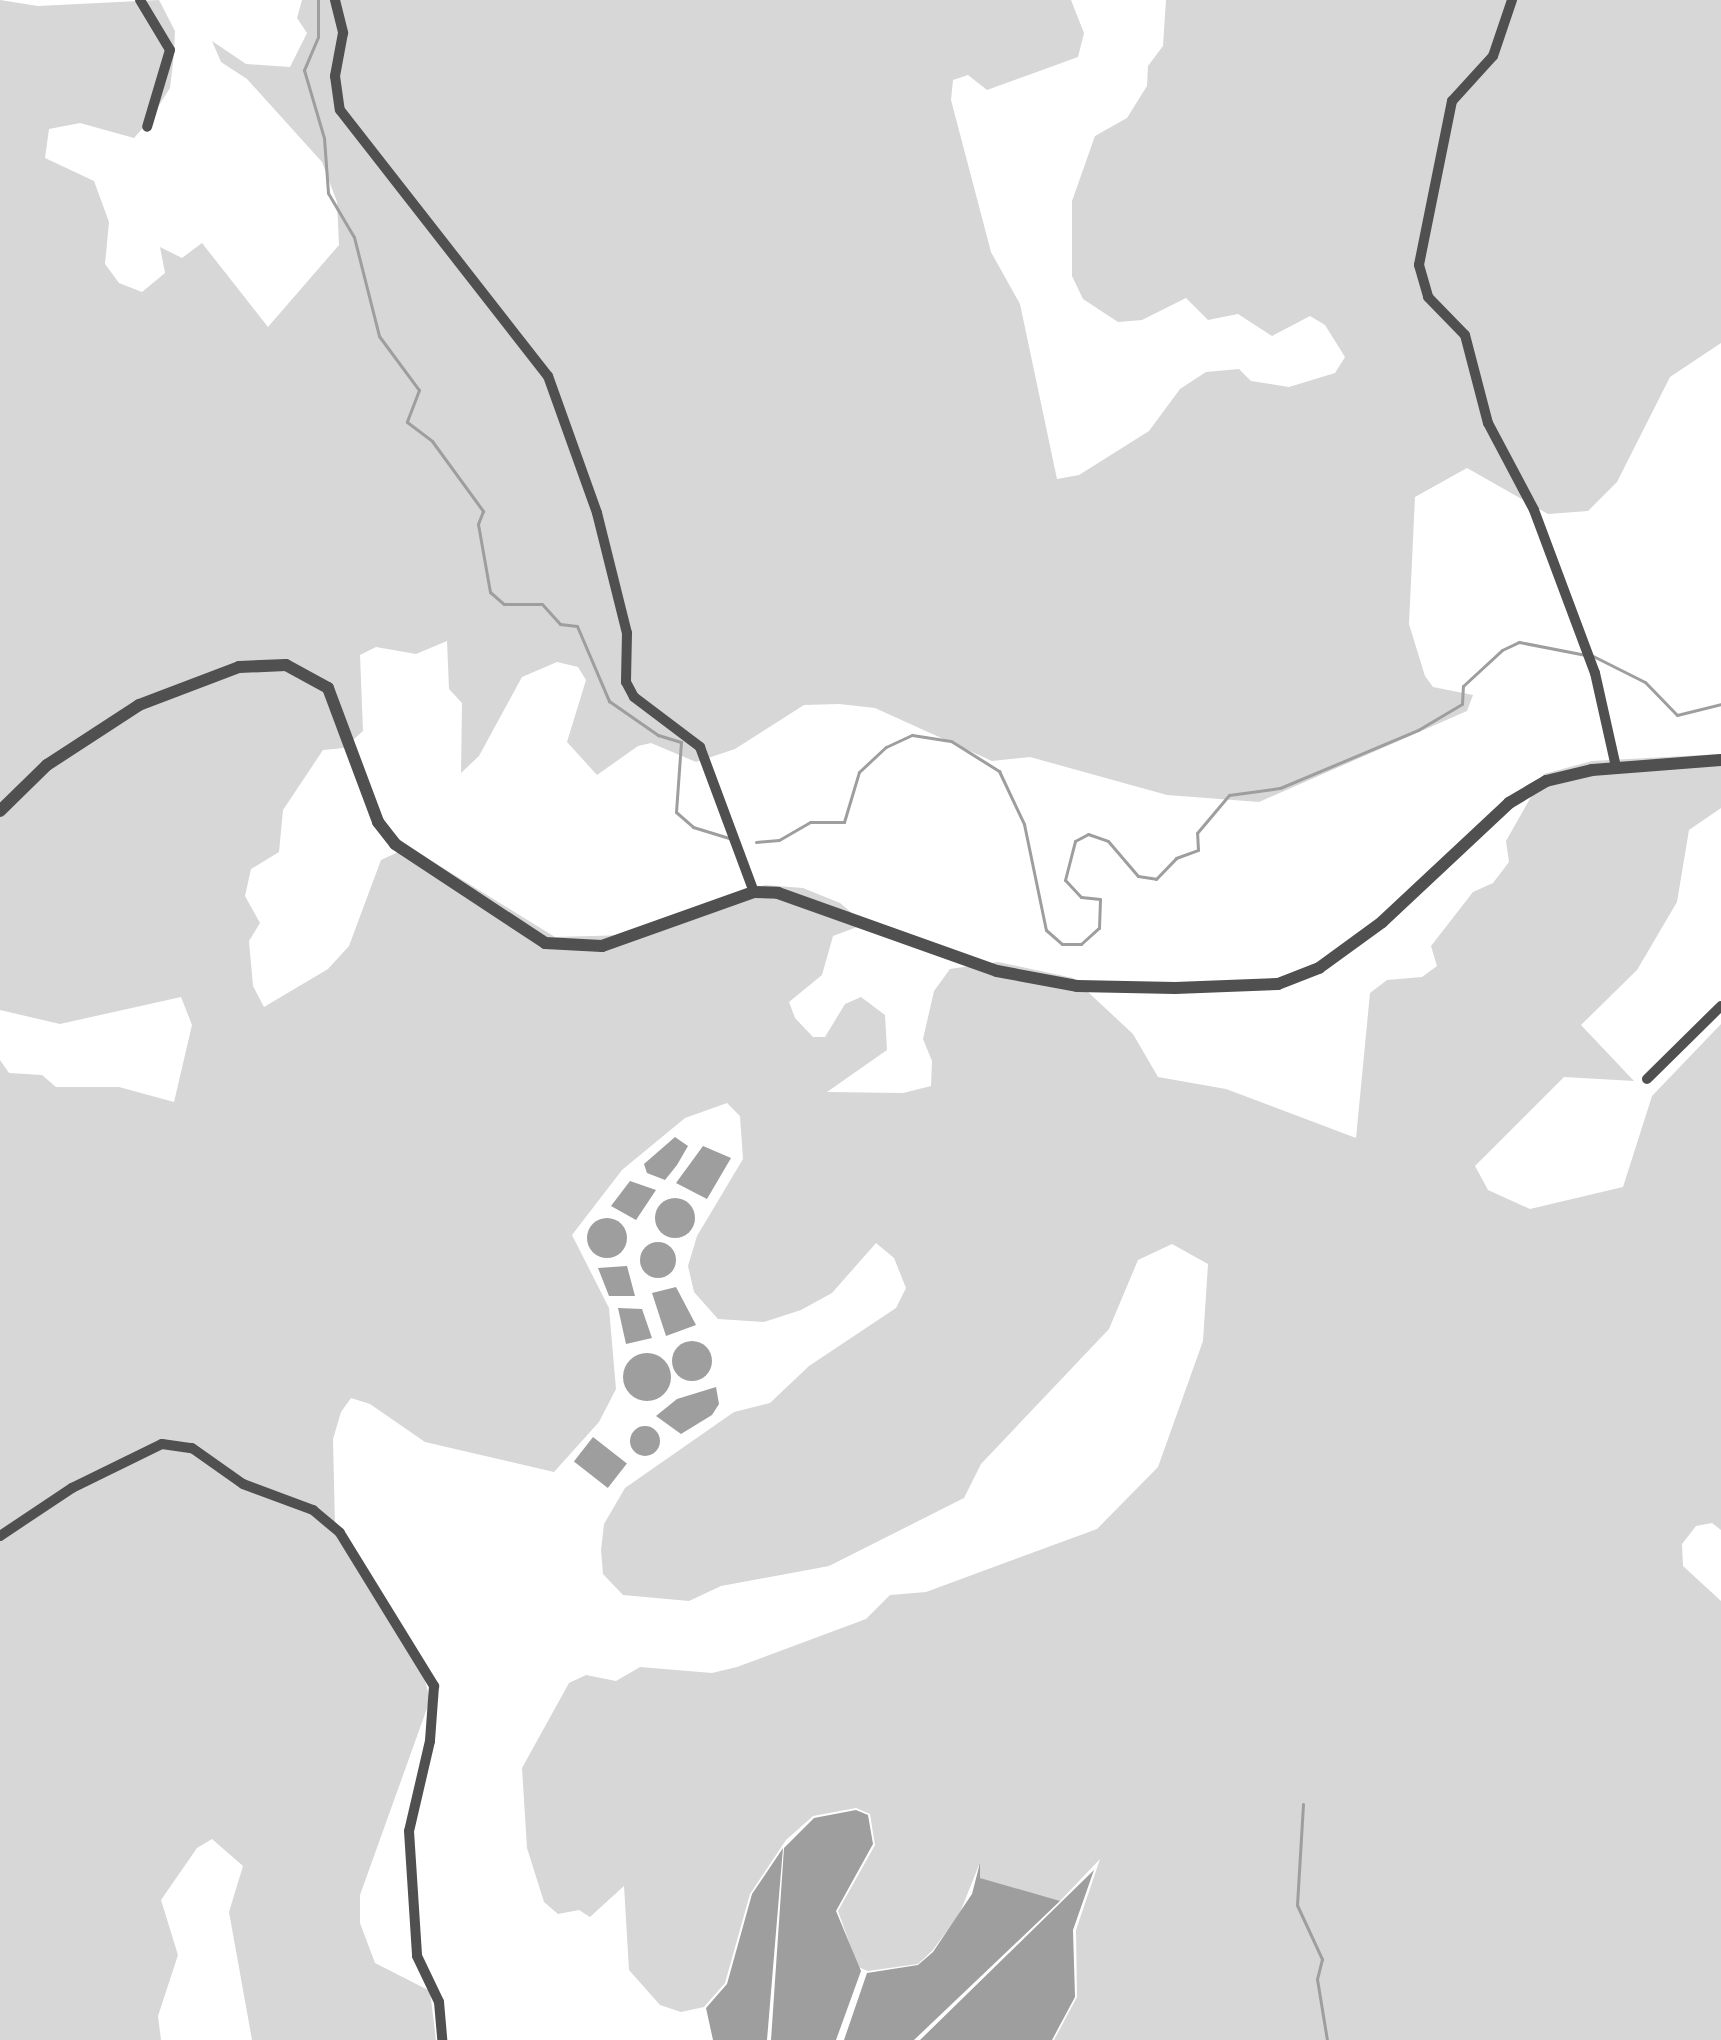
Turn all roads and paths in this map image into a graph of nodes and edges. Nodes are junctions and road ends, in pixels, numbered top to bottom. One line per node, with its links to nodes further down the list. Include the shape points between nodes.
1 (140, 0): 4 (street, via 170,50)
2 (335, 0): 8 (street, via 343,33 335,76 340,110 548,376 597,513 627,633 626,682 634,697 700,747)
3 (1512, 0): 6 (street, via 1493,56 1452,101 1419,265 1428,297 1465,335 1475,388 1534,510 1595,673)
4 (147, 127)
5 (1721, 760): 6 (street)
6 (1616, 767): 8 (street, via 1569,773 1521,795 1382,922 1319,968 1278,984 1077,986 997,971 793,895)
7 (0, 811): 8 (street, via 47,765 139,705 239,667 286,665 328,688 386,835 529,936 564,947 602,946)
8 (754, 892)
9 (1721, 1006): 10 (street)
10 (1647, 1079)
11 (0, 1536): 12 (street, via 72,1488 162,1444 192,1448 243,1484 313,1510 340,1533 434,1686 430,1741 409,1831 417,1956 439,2002)
12 (442, 2040)

